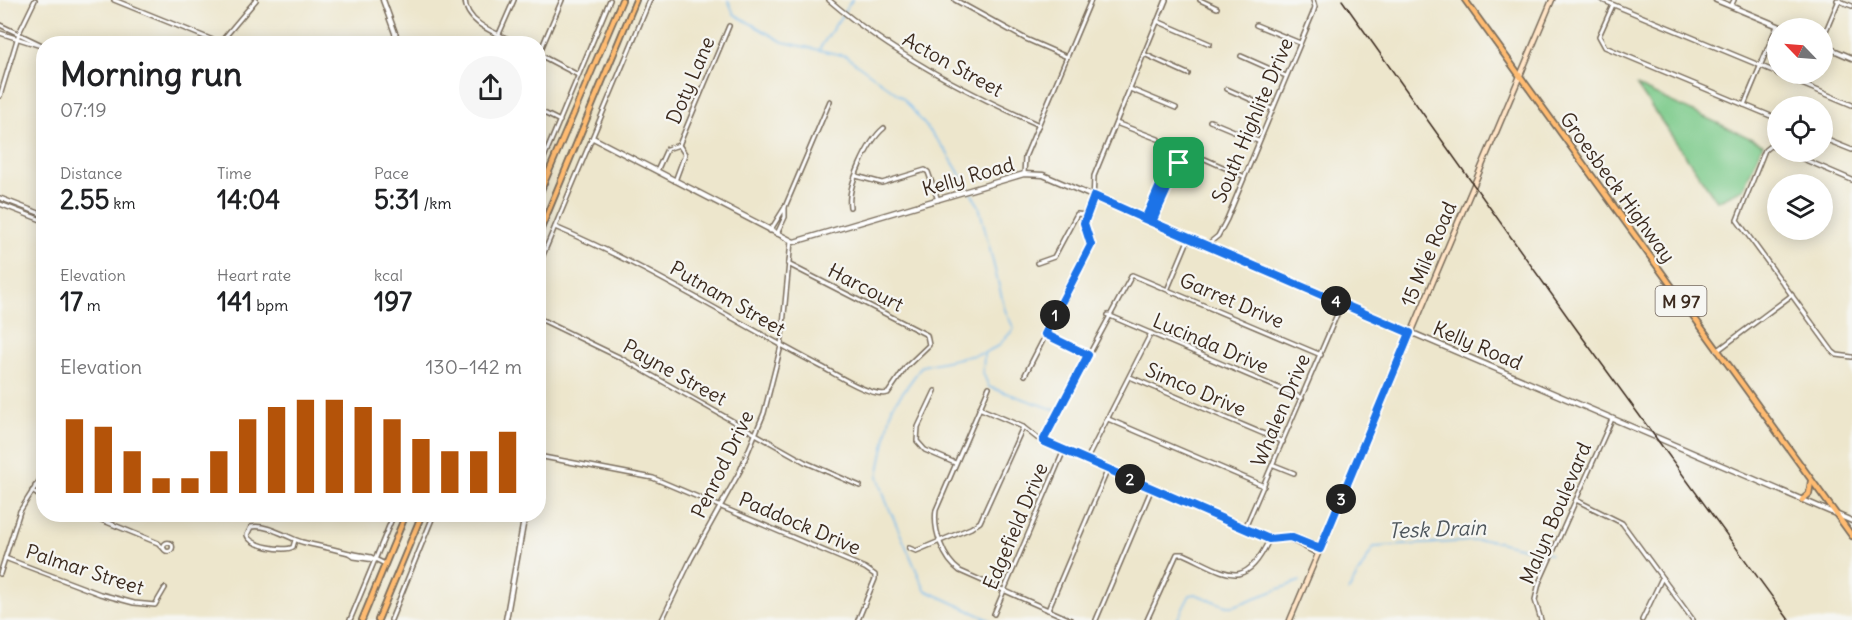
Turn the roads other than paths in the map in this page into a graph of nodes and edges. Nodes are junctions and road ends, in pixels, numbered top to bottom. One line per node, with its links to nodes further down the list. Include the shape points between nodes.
1 (35, 0): 35 (street)
2 (114, 0): 37 (street)
3 (256, 0): 38 (street)
4 (383, 0): 39 (street)
5 (465, 0): 36 (street, via 470,17)
6 (514, 0): 36 (street)
7 (562, 0): 41 (street)
8 (610, 0): 57 (street)
9 (622, 0): 90 (main road)
10 (636, 0): 101 (main road)
11 (650, 0): 76 (street)
12 (829, 0): 74 (street, Acton Street, via 933,73)
13 (955, 0): 51 (street)
14 (1091, 0): 51 (street)
15 (1166, 0): 29 (street)
16 (1200, 0): 27 (street)
17 (1313, 0): 44 (street, South Highlite Drive, via 1314,13)
18 (1465, 0): 59 (main road, Groesbeck Highway / M 97)
19 (1552, 0): 59 (main road, 15 Mile Road)
20 (1602, 0): 24 (street)
21 (1716, 0): 25 (street)
22 (1734, 0): 25 (street)
23 (1838, 0): 26 (street); 28 (street)
24 (1613, 4): 54 (street); 65 (street, via 1599,36 1605,47)
25 (1731, 6): 30 (street)
26 (1852, 6)
27 (1217, 8)
28 (1831, 18)
29 (1157, 21): 45 (street); 49 (street)
30 (1767, 22)
31 (0, 24): 35 (street)
32 (1256, 24): 44 (street)
33 (729, 26): 80 (street, Doty Lane)
34 (0, 33): 42 (street)
35 (20, 33): 42 (street); 43 (street)
36 (499, 34): 40 (street)
37 (203, 36)
38 (226, 36)
39 (396, 36)
40 (503, 36)
41 (546, 38)
42 (17, 40): 46 (street); 63 (street)
43 (36, 42)
44 (1300, 43): 58 (street, South Highlite Drive)
45 (1210, 44)
46 (36, 45)
47 (1833, 50): 53 (street)
48 (1767, 51): 54 (street)
49 (1144, 54): 56 (street); 61 (street)
50 (1241, 56): 58 (street)
51 (1067, 57): 74 (street)
52 (546, 58): 57 (street)
53 (1852, 58)
54 (1761, 66): 55 (street); 65 (street)
55 (1767, 68)
56 (1188, 74)
57 (578, 75): 71 (street)
58 (1286, 76): 68 (street, South Highlite Drive)
59 (1521, 78): 120 (main road, 15 Mile Road); 123 (main road, Groesbeck Highway / M 97)
60 (1803, 84): 66 (street)
61 (1130, 89): 67 (street); 73 (street)
62 (1227, 89): 68 (street)
63 (0, 96)
64 (830, 101): 97 (street)
65 (1744, 105): 70 (street)
66 (1852, 105)
67 (1176, 108)
68 (1272, 109): 78 (street, South Highlite Drive)
69 (546, 114): 71 (street)
70 (1767, 114)
71 (560, 121): 83 (street)
72 (1210, 121): 78 (street)
73 (1116, 123): 77 (street); 93 (street, via 1094,176)
74 (1038, 125): 87 (street, via 1025,157)
75 (885, 128): 88 (street, via 874,137)
76 (593, 138): 86 (street); 105 (street)
77 (1158, 139)
78 (1259, 141): 89 (street, South Highlite Drive)
79 (1833, 142): 82 (street)
80 (679, 145): 86 (street, Doty Lane, via 667,148); 92 (street, Doty Lane, via 685,154)
81 (1767, 148): 115 (street, via 1737,218)
82 (1852, 150)
83 (546, 153)
84 (1205, 159): 89 (street)
85 (1810, 162): 91 (street)
86 (657, 171): 92 (street)
87 (1024, 174): 93 (street, Kelly Road, via 1043,175); 95 (street, Kelly Road)
88 (856, 176): 95 (street, via 882,183 925,170); 98 (street, via 848,194)
89 (1243, 176): 110 (street, South Highlite Drive, via 1221,231)
90 (546, 178)
91 (1852, 180)
92 (675, 181): 106 (street)
93 (1094, 196): 100 (street); 103 (street, Kelly Road)
94 (0, 198): 99 (street)
95 (938, 200): 109 (street, Kelly Road)
96 (0, 204): 102 (street)
97 (785, 207): 106 (street); 107 (street)
98 (849, 207)
99 (36, 212)
100 (1085, 215): 113 (street, via 1077,214 1054,257); 121 (street, via 1091,245)
101 (546, 217)
102 (36, 218)
103 (1145, 219): 104 (street, Kelly Road); 104 (street, via 1167,161 1176,159 1179,168)
104 (1152, 222): 108 (street, Kelly Road)
105 (555, 228): 111 (street); 122 (street, Putnam Street, via 660,276)
106 (770, 231): 107 (street)
107 (777, 234): 109 (street)
108 (1189, 237): 110 (street, Kelly Road); 114 (street)
109 (790, 241): 112 (street, Penrod Drive)
110 (1206, 244): 116 (street, Kelly Road)
111 (546, 249)
112 (789, 264): 122 (street, Penrod Drive); 131 (street, Harcourt, via 929,338 927,348)
113 (1037, 264)
114 (1168, 288): 117 (street, Garret Drive, via 1132,274); 125 (street, Garret Drive)
115 (1792, 295): 123 (street); 126 (street, via 1835,354)
116 (1342, 303): 120 (street, Kelly Road); 125 (street, Whalen Drive)
117 (1108, 315): 119 (street, Lucinda Drive); 124 (street)
118 (546, 322): 137 (street, Payne Street, via 621,358)
119 (1151, 333): 128 (street); 132 (street, Lucinda Drive)
120 (1410, 333): 135 (street, Kelly Road); 174 (main road, 15 Mile Road)
121 (1045, 334): 124 (street); 127 (street)
122 (781, 346): 131 (street, Putnam Street, via 870,392); 137 (street, Penrod Drive)
123 (1717, 351): 147 (main road, Groesbeck Highway / M 97)
124 (1088, 355): 138 (street)
125 (1321, 355): 132 (street, Whalen Drive)
126 (1852, 357)
127 (1025, 375)
128 (1130, 377): 134 (street); 139 (street, Simco Drive)
129 (989, 387): 133 (street)
130 (935, 391): 143 (street, via 918,428 917,441 925,450)
131 (885, 394)
132 (1302, 398): 139 (street, Whalen Drive)
133 (979, 408): 136 (street); 143 (street)
134 (1108, 419): 142 (street); 150 (street)
135 (1612, 419): 154 (street, Malyn Boulevard); 155 (street, Kelly Road)
136 (1023, 427): 138 (street); 169 (street, via 984,517)
137 (756, 435): 149 (street, Payne Street); 156 (street, Penrod Drive)
138 (1043, 441): 140 (street)
139 (1283, 442): 144 (street, Whalen Drive)
140 (1064, 450): 142 (street); 181 (street, Edgefield Drive)
141 (546, 458): 156 (street, Paddock Drive, via 653,478)
142 (1087, 459): 145 (street)
143 (955, 463): 169 (street, via 936,510 935,524)
144 (1274, 465): 146 (street); 150 (street, Whalen Drive)
145 (1108, 469): 151 (street); 182 (street)
146 (1294, 473)
147 (1812, 481): 155 (main road, via 1809,494); 157 (main road, Groesbeck Highway / M 97)
148 (35, 486): 152 (street)
149 (860, 486)
150 (1264, 486): 165 (street, Whalen Drive)
151 (1152, 488): 165 (street); 192 (street)
152 (32, 491): 153 (street); 175 (street, via 20,511)
153 (36, 493)
154 (1576, 500): 179 (street, via 1622,523); 195 (street, Malyn Boulevard, via 1537,587 1536,605)
155 (1802, 500): 157 (street, Kelly Road)
156 (721, 506): 189 (street, Penrod Drive); 190 (street, Paddock Drive, via 875,575)
157 (1837, 513): 158 (street, Kelly Road); 166 (main road, Groesbeck Highway / M 97)
158 (1852, 521)
159 (107, 522): 170 (street)
160 (390, 522): 176 (street)
161 (403, 522): 177 (main road)
162 (419, 522): 186 (main road)
163 (431, 522): 187 (street)
164 (524, 522): 188 (street)
165 (1245, 528): 167 (street)
166 (1852, 536)
167 (1269, 539): 174 (street, via 1288,538); 193 (street, via 1256,565 1241,574 1227,573 1178,554)
168 (295, 540): 168 (street, via 258,526 251,527 247,535 257,546 287,550); 176 (street)
169 (941, 542): 172 (street, via 916,551); 181 (street, via 956,569)
170 (158, 543): 171 (street); 173 (street)
171 (166, 543): 173 (street); 173 (street, via 171,544 172,550)
172 (909, 548)
173 (164, 549)
174 (1319, 552): 194 (main road, 15 Mile Road)
175 (5, 558): 178 (street); 180 (street, Palmar Street, via 134,603 155,605)
176 (375, 560): 177 (street); 184 (street)
177 (385, 564): 185 (main road)
178 (0, 574)
179 (1662, 578): 196 (street); 197 (street)
180 (165, 588)
181 (1004, 592): 182 (street); 183 (street, Edgefield Drive)
182 (1048, 610): 191 (street)
183 (994, 614)
184 (350, 620)
185 (362, 620)
186 (378, 620)
187 (391, 620)
188 (506, 620)
189 (662, 620)
190 (858, 620)
191 (1071, 620)
192 (1095, 620)
193 (1147, 620)
194 (1290, 620)
195 (1541, 620)
196 (1642, 620)
197 (1693, 620)

